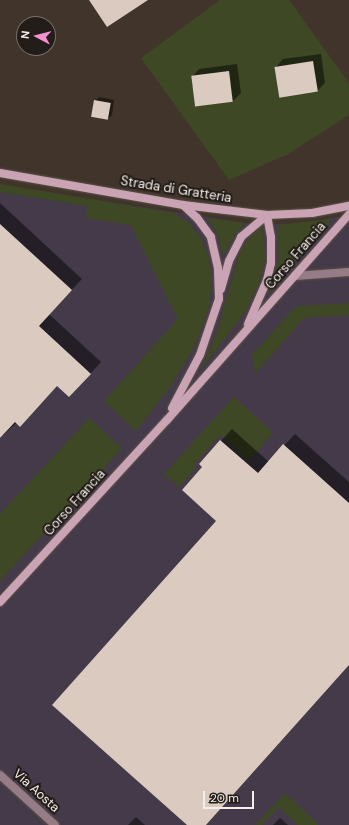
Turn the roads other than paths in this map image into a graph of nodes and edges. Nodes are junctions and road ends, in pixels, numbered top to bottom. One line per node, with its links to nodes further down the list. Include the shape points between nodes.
1 (0, 173): 2 (street, Strada di Gratteria)
2 (183, 205): 5 (street, Strada di Gratteria); 8 (street, Corso Francia, via 197,218 211,238 218,268)
3 (349, 206): 5 (street, Strada di Gratteria, via 312,213)
4 (349, 214): 7 (street, Corso Francia)
5 (267, 215): 8 (street, Corso Francia, via 249,228 235,247); 9 (street, Corso Francia, via 271,237 271,263 267,280)
6 (349, 272): 7 (street)
7 (295, 276): 9 (street, Corso Francia)
8 (219, 299): 10 (street, Corso Francia, via 200,355)
9 (244, 332): 10 (street, Corso Francia)
10 (167, 420): 11 (street, Corso Francia)
11 (0, 602)
12 (0, 775): 13 (street, Via Aosta)
13 (55, 825)

